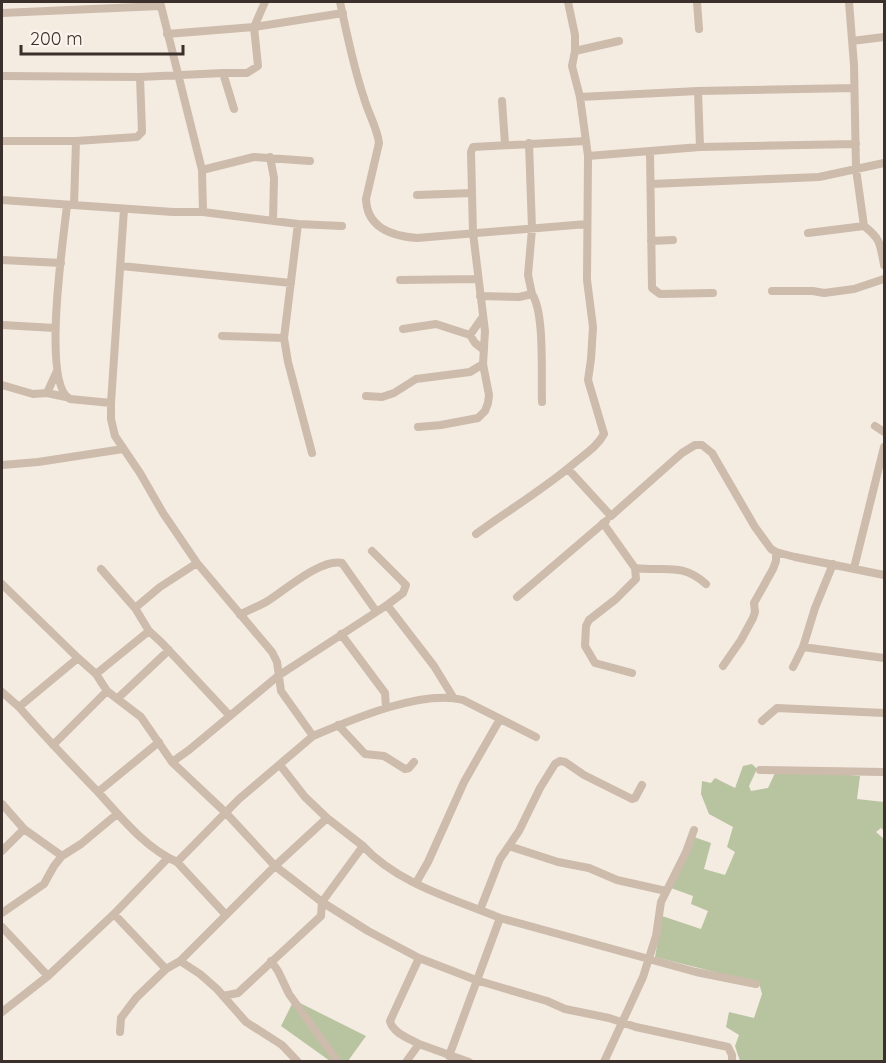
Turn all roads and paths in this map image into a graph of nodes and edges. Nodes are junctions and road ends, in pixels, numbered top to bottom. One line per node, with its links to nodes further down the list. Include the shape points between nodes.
1 (265, 2): 9 (street)
2 (340, 2): 8 (street)
3 (568, 2): 15 (street)
4 (697, 2): 10 (street)
5 (849, 2): 14 (street)
6 (160, 4): 7 (street); 11 (street)
7 (2, 13)
8 (343, 13): 9 (street); 52 (street, via 364,100 378,134 366,199 372,221 399,237)
9 (254, 27): 11 (street); 16 (street, via 258,66 247,73)
10 (699, 29)
11 (167, 34): 17 (street)
12 (885, 37): 14 (street)
13 (619, 41): 15 (street)
14 (852, 41): 20 (street)
15 (575, 51): 22 (street, via 572,66)
16 (223, 73): 17 (street); 24 (street)
17 (179, 75): 19 (street); 38 (street)
18 (2, 76): 19 (street)
19 (140, 77): 26 (street, via 140,135 131,139)
20 (854, 88): 21 (street); 30 (street)
21 (698, 91): 22 (street); 31 (street)
22 (580, 97): 27 (street)
23 (502, 100): 28 (street)
24 (234, 109)
25 (2, 141): 26 (street)
26 (76, 141): 43 (street)
27 (586, 141): 29 (street); 33 (street)
28 (505, 144): 29 (street); 40 (street, via 473,147)
29 (529, 144): 51 (street)
30 (856, 144): 31 (street); 37 (street)
31 (700, 147): 32 (street)
32 (650, 152): 33 (street); 39 (street)
33 (588, 156): 48 (street)
34 (270, 157): 35 (street); 38 (street, via 254,156); 46 (street, via 274,178)
35 (310, 161)
36 (885, 163): 37 (street)
37 (856, 169): 39 (street, via 819,177); 50 (street)
38 (202, 170): 45 (street)
39 (651, 184): 55 (street)
40 (472, 193): 41 (street); 52 (street)
41 (417, 195)
42 (2, 200): 43 (street)
43 (71, 205): 44 (street); 57 (street)
44 (124, 209): 45 (street); 59 (street)
45 (203, 212): 46 (street)
46 (273, 221): 47 (street)
47 (298, 224): 49 (street); 63 (street)
48 (587, 224): 51 (street); 91 (street, via 587,280 593,327 588,380 604,434)
49 (342, 226)
50 (864, 226): 53 (street); 58 (street, via 876,236)
51 (532, 229): 52 (street); 66 (street, via 528,265)
52 (473, 233): 60 (street)
53 (808, 233)
54 (673, 240): 55 (street)
55 (651, 242): 65 (street, via 651,282 656,292)
56 (2, 260): 57 (street)
57 (60, 263): 70 (street)
58 (885, 265)
59 (121, 266): 63 (street); 83 (street)
60 (478, 279): 62 (street); 67 (street)
61 (885, 279): 64 (street, via 824,293)
62 (400, 280)
63 (291, 283): 74 (street)
64 (772, 291)
65 (713, 293)
66 (532, 294): 67 (street); 82 (street, via 538,304 540,323)
67 (480, 296): 68 (street)
68 (482, 318): 72 (street); 75 (street)
69 (2, 325): 70 (street)
70 (55, 328): 77 (street)
71 (404, 329): 72 (street, via 436,324)
72 (470, 335): 75 (street)
73 (222, 336): 74 (street)
74 (284, 338): 89 (street)
75 (484, 350): 76 (street)
76 (483, 364): 80 (street, via 470,372 416,379 382,397); 84 (street, via 489,395 485,411 478,418)
77 (57, 371): 79 (street); 81 (street)
78 (2, 385): 79 (street, via 33,394)
79 (47, 393): 81 (street)
80 (366, 396)
81 (66, 397): 83 (street)
82 (542, 402)
83 (111, 403): 88 (street, via 112,428)
84 (418, 426)
85 (875, 426): 86 (street)
86 (885, 432)
87 (885, 447): 100 (street)
88 (123, 449): 90 (street); 97 (street)
89 (312, 453)
90 (2, 465)
91 (568, 469): 92 (street); 94 (street)
92 (611, 516): 93 (street); 96 (street, via 682,453 702,445 712,453 755,527)
93 (603, 523): 99 (street); 105 (street)
94 (476, 534)
95 (372, 551): 106 (street, via 406,585 403,593)
96 (776, 552): 98 (street); 116 (street, via 773,569 754,603 753,618)
97 (197, 563): 107 (street); 109 (street)
98 (833, 564): 100 (street); 112 (street)
99 (635, 568): 104 (street, via 679,569); 118 (street, via 636,579 589,620 584,635 585,646 595,663)
100 (854, 568): 102 (street)
101 (101, 569): 107 (street)
102 (885, 575)
103 (2, 584): 114 (street)
104 (706, 584)
105 (517, 597)
106 (387, 605): 108 (street); 123 (street)
107 (135, 608): 110 (street)
108 (376, 611): 109 (street, via 342,563 337,562 315,570); 111 (street)
109 (240, 615): 120 (street, via 272,652)
110 (149, 631): 113 (street); 119 (street)
111 (341, 634): 120 (street); 126 (street, via 385,693)
112 (803, 647): 115 (street); 117 (street)
113 (169, 650): 124 (street); 128 (street)
114 (78, 657): 119 (street); 125 (street)
115 (885, 658)
116 (723, 666)
117 (793, 668)
118 (632, 673)
119 (96, 674): 121 (street)
120 (278, 676): 128 (street); 132 (street, via 285,699)
121 (107, 691): 124 (street); 135 (street)
122 (2, 692): 125 (street)
123 (453, 697): 126 (street); 129 (street)
124 (117, 699): 134 (street, via 141,717)
125 (19, 707): 135 (street)
126 (386, 708): 131 (street)
127 (885, 713): 130 (street, via 777,708)
128 (230, 716): 136 (street)
129 (500, 719): 133 (street); 156 (street, via 464,782)
130 (762, 721)
131 (338, 725): 132 (street); 137 (street, via 367,755 384,756 405,768)
132 (313, 736): 138 (street)
133 (536, 737)
134 (159, 742): 136 (street); 142 (street)
135 (53, 746): 142 (street)
136 (172, 762): 144 (street)
137 (414, 762)
138 (280, 765): 144 (street); 146 (street)
139 (760, 770): 140 (street)
140 (885, 772)
141 (642, 785): 150 (street, via 632,799 560,761 540,788)
142 (98, 792): 145 (street)
143 (2, 804): 147 (street)
144 (226, 813): 154 (street); 155 (street)
145 (117, 814): 152 (street); 153 (street)
146 (327, 818): 149 (street); 155 (street)
147 (24, 829): 151 (street); 152 (street)
148 (694, 830): 157 (street)
149 (363, 846): 156 (street, via 376,860); 158 (street)
150 (509, 846): 157 (street); 159 (street)
151 (2, 851)
152 (62, 856): 160 (street, via 44,884)
153 (168, 858): 154 (street); 161 (street)
154 (177, 862): 162 (street)
155 (275, 866): 158 (street); 162 (street)
156 (416, 883): 159 (street)
157 (666, 891): 166 (street)
158 (322, 902): 165 (street); 168 (street, via 321,916)
159 (480, 910): 163 (street)
160 (2, 913)
161 (114, 914): 169 (street); 170 (street)
162 (226, 915): 167 (street)
163 (501, 918): 166 (street); 171 (street)
164 (2, 927): 170 (street)
165 (419, 958): 171 (street); 179 (street, via 390,1021 391,1027)
166 (648, 959): 172 (street); 177 (street, via 637,993)
167 (180, 961): 169 (street); 174 (street)
168 (271, 961): 173 (street); 182 (street, via 289,994)
169 (166, 969): 178 (street, via 121,1018)
170 (48, 976): 176 (street)
171 (476, 980): 177 (street, via 565,1010); 180 (street)
172 (756, 984)
173 (238, 993): 174 (street); 175 (street)
174 (223, 996): 175 (street)
175 (235, 1010): 181 (street)
176 (2, 1012)
177 (621, 1023): 185 (street); 186 (street, via 728,1047)
178 (120, 1032)
179 (419, 1044): 180 (street); 183 (street)
180 (449, 1056): 184 (street)
181 (298, 1062)
182 (338, 1062)
183 (406, 1062)
184 (469, 1062)
185 (604, 1062)
186 (732, 1062)

